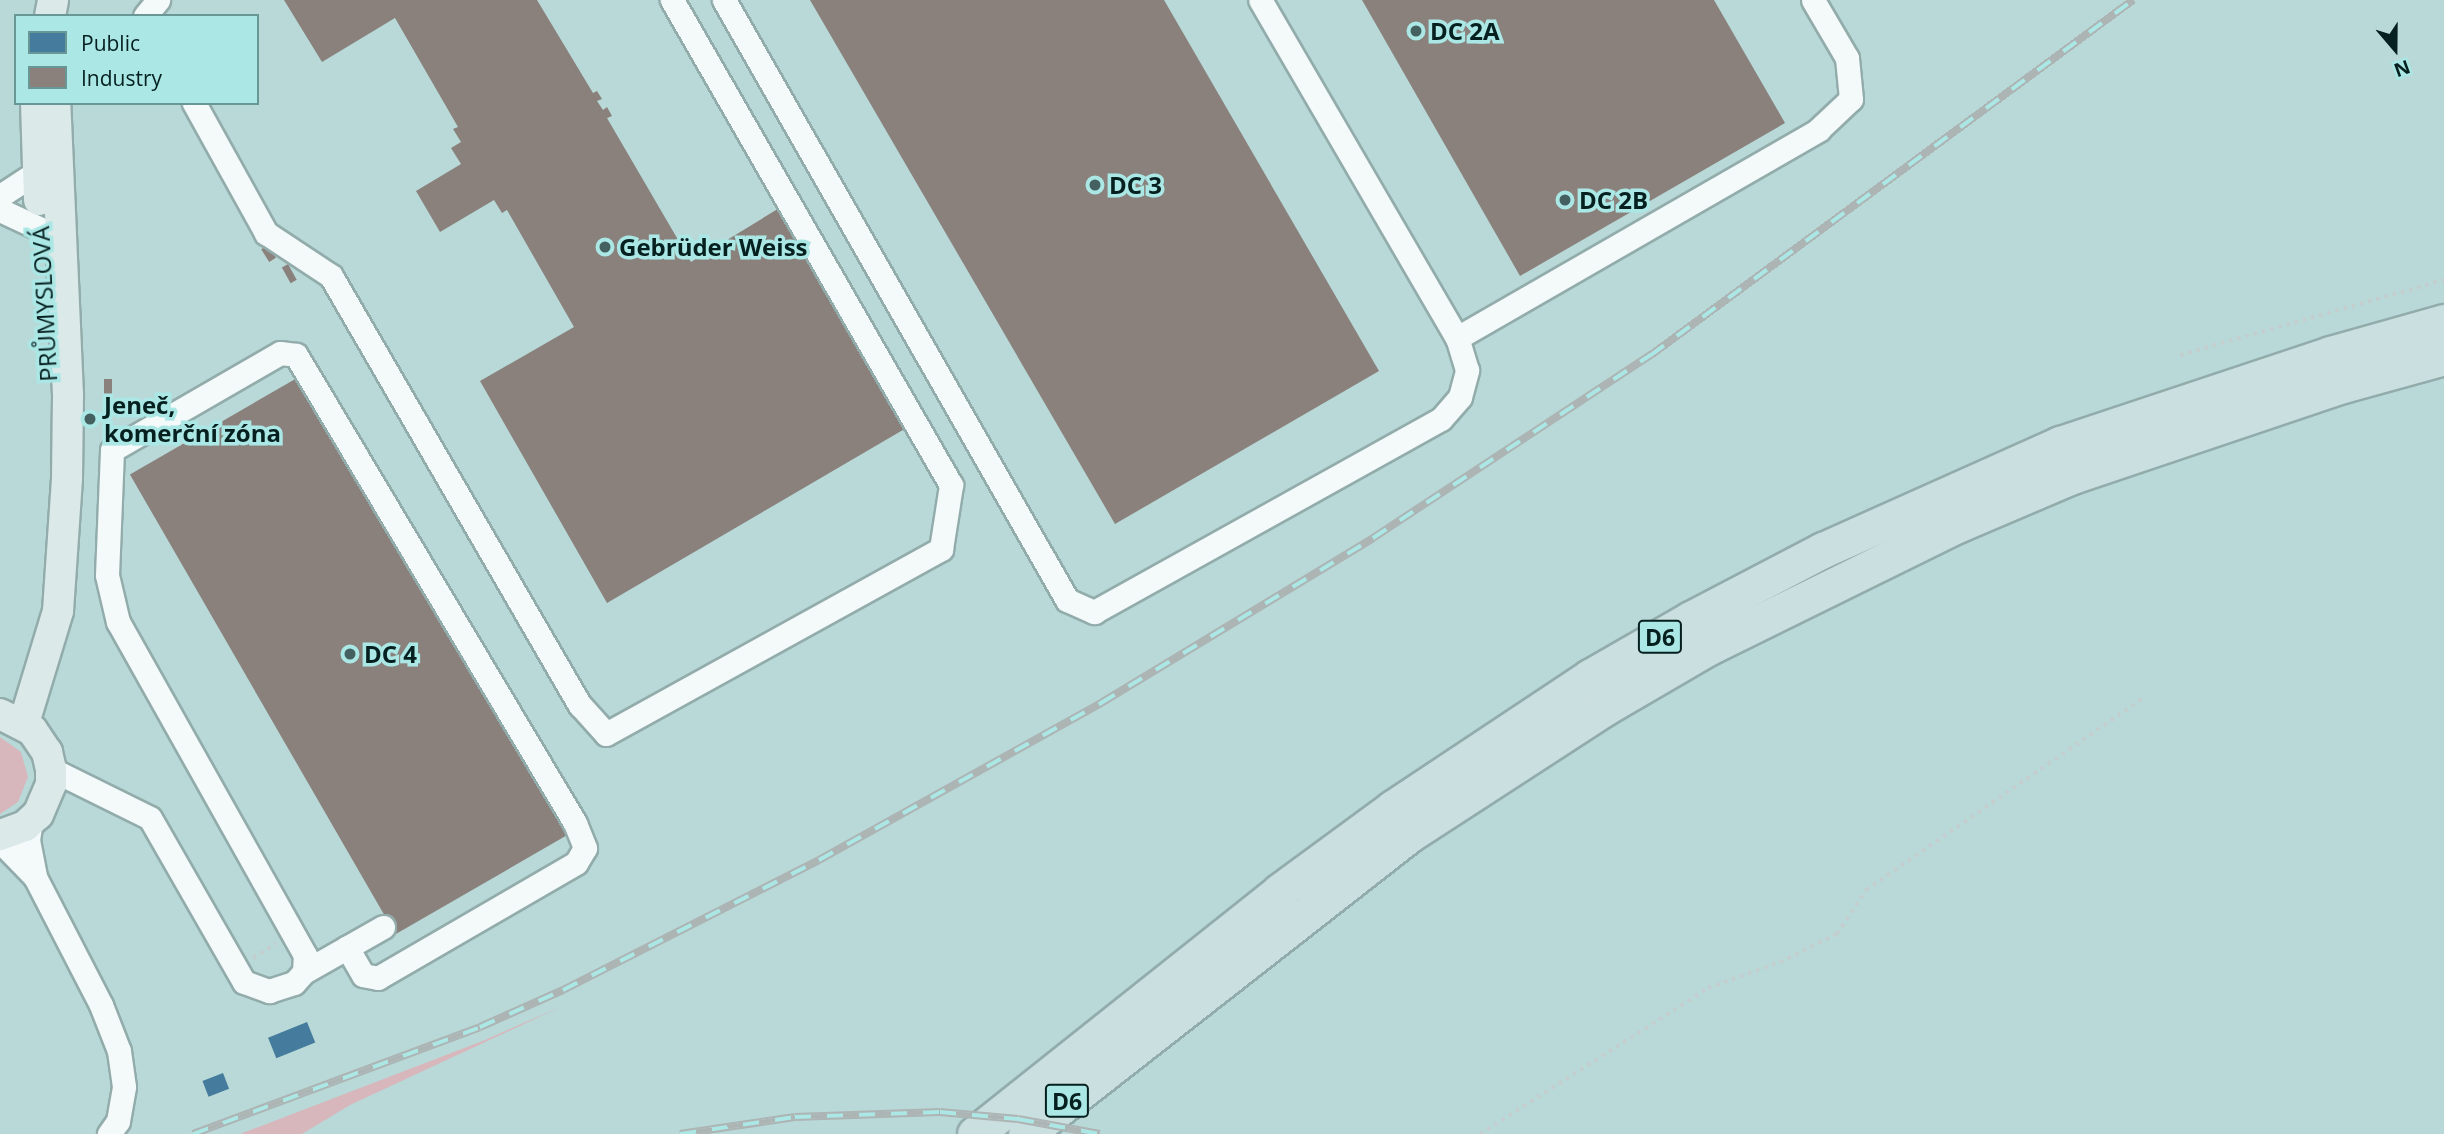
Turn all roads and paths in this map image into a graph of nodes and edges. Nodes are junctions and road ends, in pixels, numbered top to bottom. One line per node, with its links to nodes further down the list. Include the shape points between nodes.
1 (158, 0): 6 (lane)
2 (672, 0): 9 (lane, via 951,485 941,549 606,734 580,705 331,276 266,233)
3 (724, 0): 16 (lane, via 1068,600 1078,608 1094,612 1119,603 1441,419 1461,397 1467,370)
4 (1260, 0): 16 (lane)
5 (1814, 0): 16 (lane, via 1847,58 1851,99 1818,130)
6 (147, 14)
7 (36, 105): 10 (main road, PRŮMYSLOVÁ)
8 (55, 105): 19 (main road, PRŮMYSLOVÁ, via 68,395)
9 (195, 105)
10 (38, 171): 11 (lane); 13 (main road, PRŮMYSLOVÁ)
11 (0, 196)
12 (0, 210): 13 (lane)
13 (41, 229): 19 (main road, PRŮMYSLOVÁ, via 52,462)
14 (2444, 280): 17 (path)
15 (2444, 322): 32 (highway, D6, via 2330,354 2060,444 1823,550 1692,620 1590,677 1393,808 1259,908)
16 (1457, 338)
17 (2180, 355)
18 (2444, 357): 33 (highway, D6, via 2343,385 2072,476 1956,525 1709,647 1593,715 1407,836)
19 (64, 502): 21 (main road, PRŮMYSLOVÁ, via 58,611)
20 (2145, 697): 34 (path, via 1866,890 1837,934 1780,962 1708,988)
21 (12, 719): 22 (main road, PRŮMYSLOVÁ, via 40,739)
22 (51, 769): 23 (lane); 24 (main road)
23 (92, 792): 24 (lane); 30 (lane, via 150,818 244,982 269,991 294,983)
24 (38, 811): 25 (main road); 27 (lane, via 28,840)
25 (0, 835)
26 (0, 841): 27 (lane)
27 (34, 877): 31 (lane, via 101,1005 119,1051 124,1087 118,1121)
28 (383, 927): 29 (lane)
29 (347, 947): 30 (lane); 30 (lane, via 363,975 378,978 576,863 585,848 575,823 303,362 296,355 280,353 112,450 107,575 118,622 306,955)
30 (304, 972)
31 (109, 1134)
32 (975, 1134)
33 (1026, 1134)
34 (1480, 1134)

